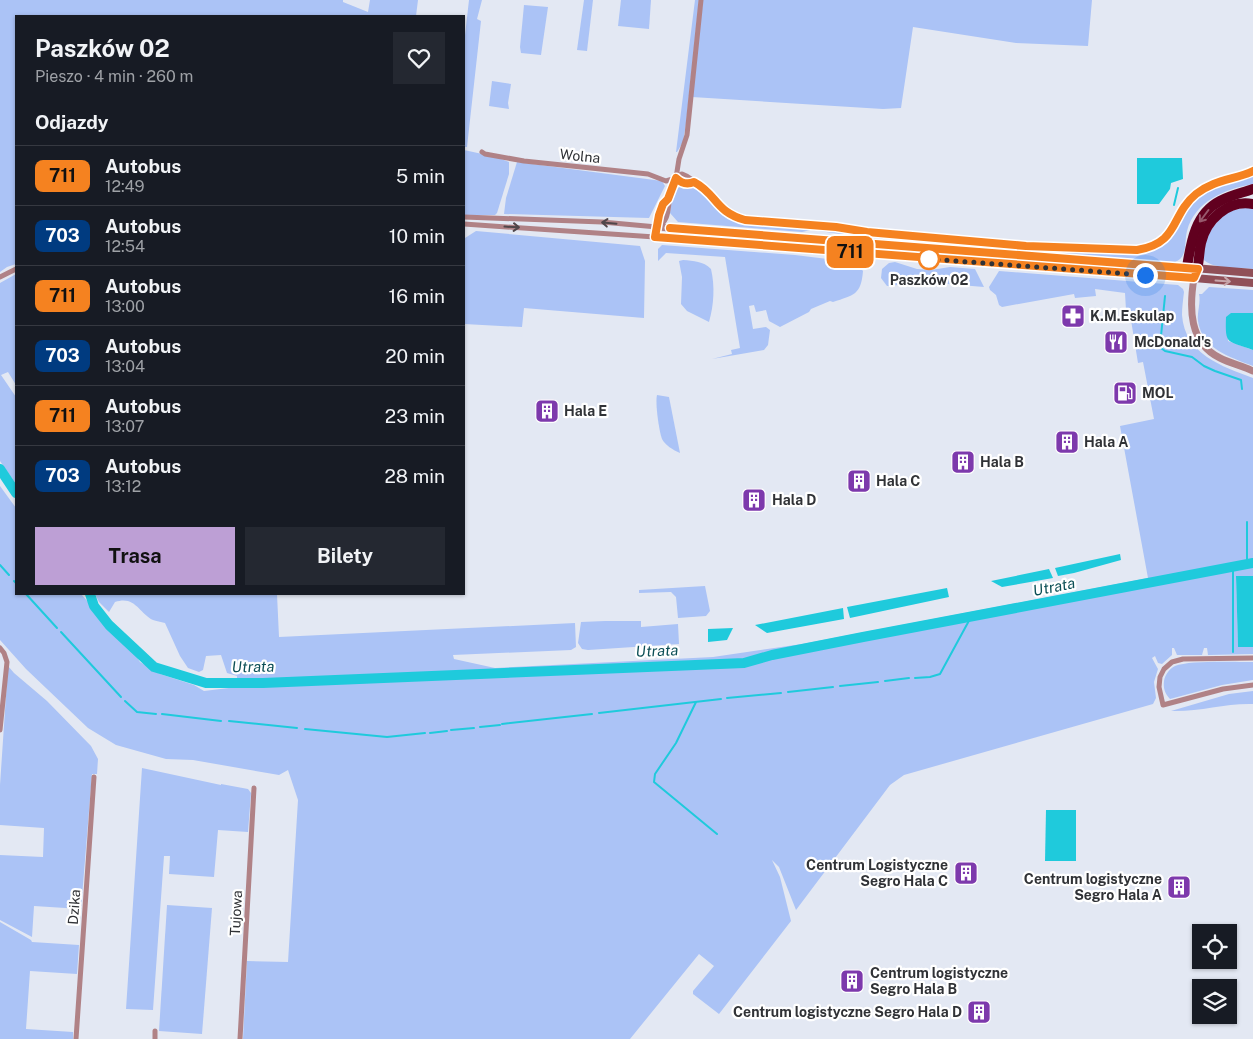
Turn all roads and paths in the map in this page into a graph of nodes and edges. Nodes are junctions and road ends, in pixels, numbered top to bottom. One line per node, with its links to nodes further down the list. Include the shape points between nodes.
1 (701, 0): 4 (street, via 687,135 678,159)
2 (482, 152): 4 (street, Wolna, via 515,160 648,174 666,180)
3 (1253, 171): 4 (street, via 1208,186 1188,201 1176,225 1164,239 1137,250 1026,246 745,220 725,212 689,177 682,175)
4 (676, 178): 9 (street, via 663,204)
5 (1253, 189): 11 (highway, one-way to 11, via 1219,201 1207,211 1194,232)
6 (1253, 204): 14 (highway, via 1230,206 1213,219 1201,241)
7 (465, 217): 9 (street, one-way to 7)
8 (465, 224): 10 (street, one-way to 10)
9 (658, 227): 10 (street); 11 (street)
10 (655, 237): 14 (street)
11 (1187, 267): 14 (main road)
12 (15, 270): 15 (street)
13 (1253, 272): 14 (main road)
14 (1196, 274): 16 (main road, one-way to 16); 17 (street, via 1191,316 1197,337 1216,356)
15 (0, 277)
16 (1253, 283)
17 (1253, 370)
18 (0, 648): 21 (street, via 7,667)
19 (1253, 658): 20 (street, via 1177,660 1164,669 1159,682 1163,705 1223,689)
20 (1253, 685)
21 (0, 730)
22 (94, 777): 25 (street, Dzika)
23 (254, 788): 27 (street, Tujowa)
24 (155, 1031): 26 (street)
25 (76, 1039)
26 (155, 1039)
27 (240, 1039)

